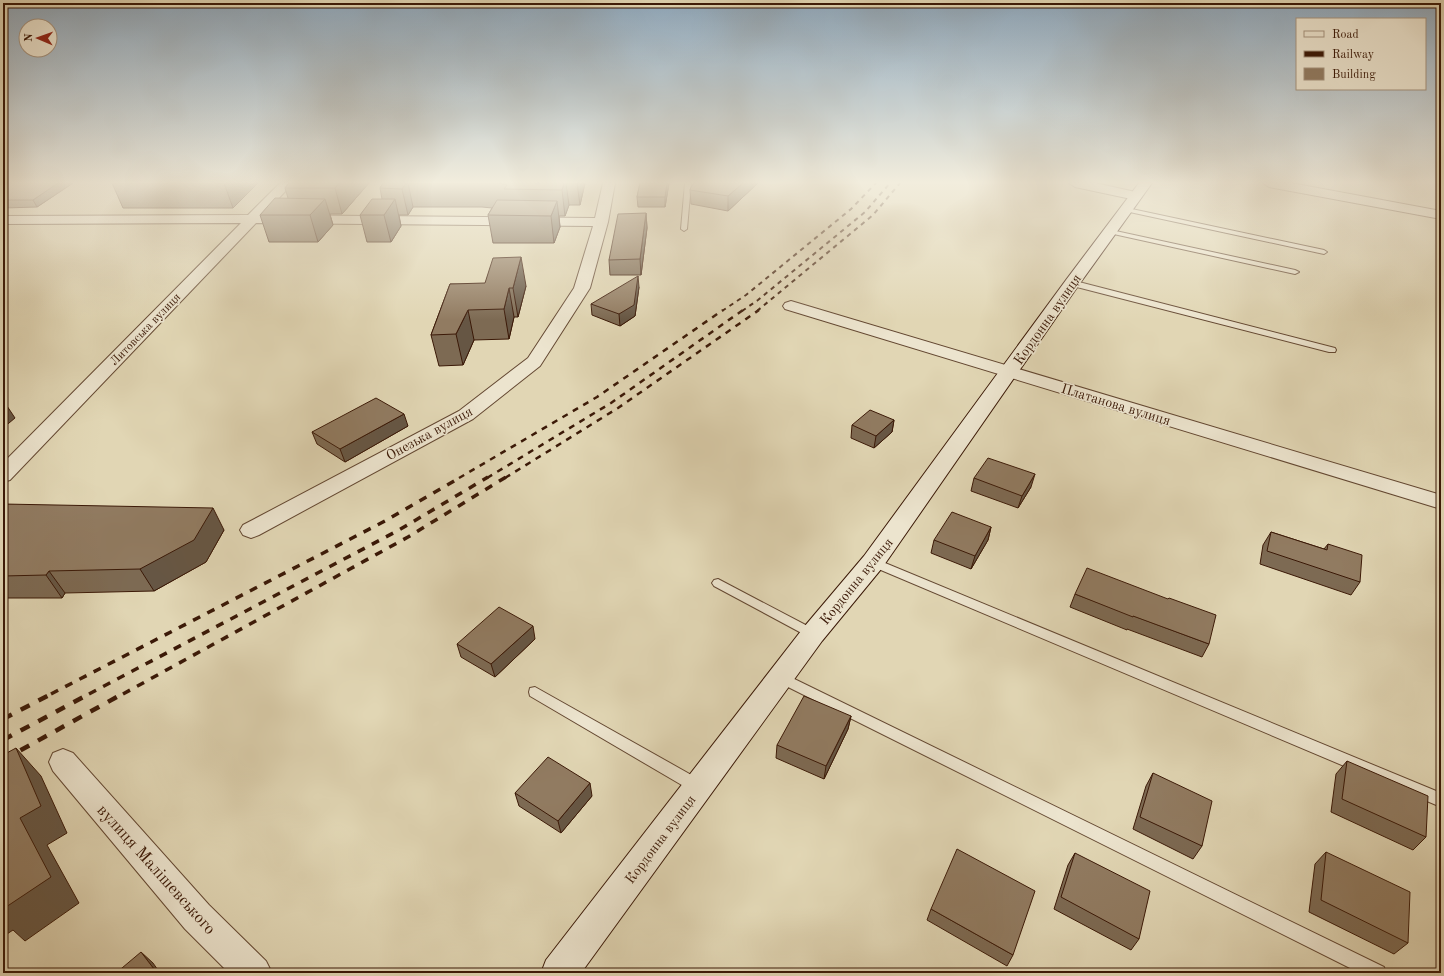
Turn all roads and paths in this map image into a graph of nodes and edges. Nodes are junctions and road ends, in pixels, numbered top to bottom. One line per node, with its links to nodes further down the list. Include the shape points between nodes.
1 (243, 229): 12 (street, Литовська вулиця)
2 (598, 229): 14 (street, Онезька вулиця, via 582,288 534,362 466,415)
3 (1113, 229): 5 (main road, Кордонна вулиця)
4 (1244, 229): 6 (lane)
5 (1111, 232): 7 (lane); 8 (main road, Кордонна вулиця)
6 (1324, 252)
7 (1295, 272)
8 (1072, 283): 10 (lane); 11 (main road, Кордонна вулиця)
9 (791, 306): 11 (street, Платанова вулиця)
10 (1332, 350)
11 (1009, 372): 13 (street, Платанова вулиця); 15 (main road, Кордонна вулиця)
12 (3, 475)
13 (1441, 502)
14 (251, 530)
15 (873, 562): 17 (main road, Кордонна вулиця); 22 (lane)
16 (718, 583): 17 (lane)
17 (813, 634): 18 (main road, Кордонна вулиця)
18 (780, 677): 21 (main road, Кордонна вулиця); 25 (lane)
19 (535, 692): 21 (lane)
20 (63, 762): 23 (street, вулиця Малішевського, via 197,917)
21 (699, 787): 24 (main road, Кордонна вулиця)
22 (1441, 800)
23 (254, 973)
24 (558, 973)
25 (1378, 973)

